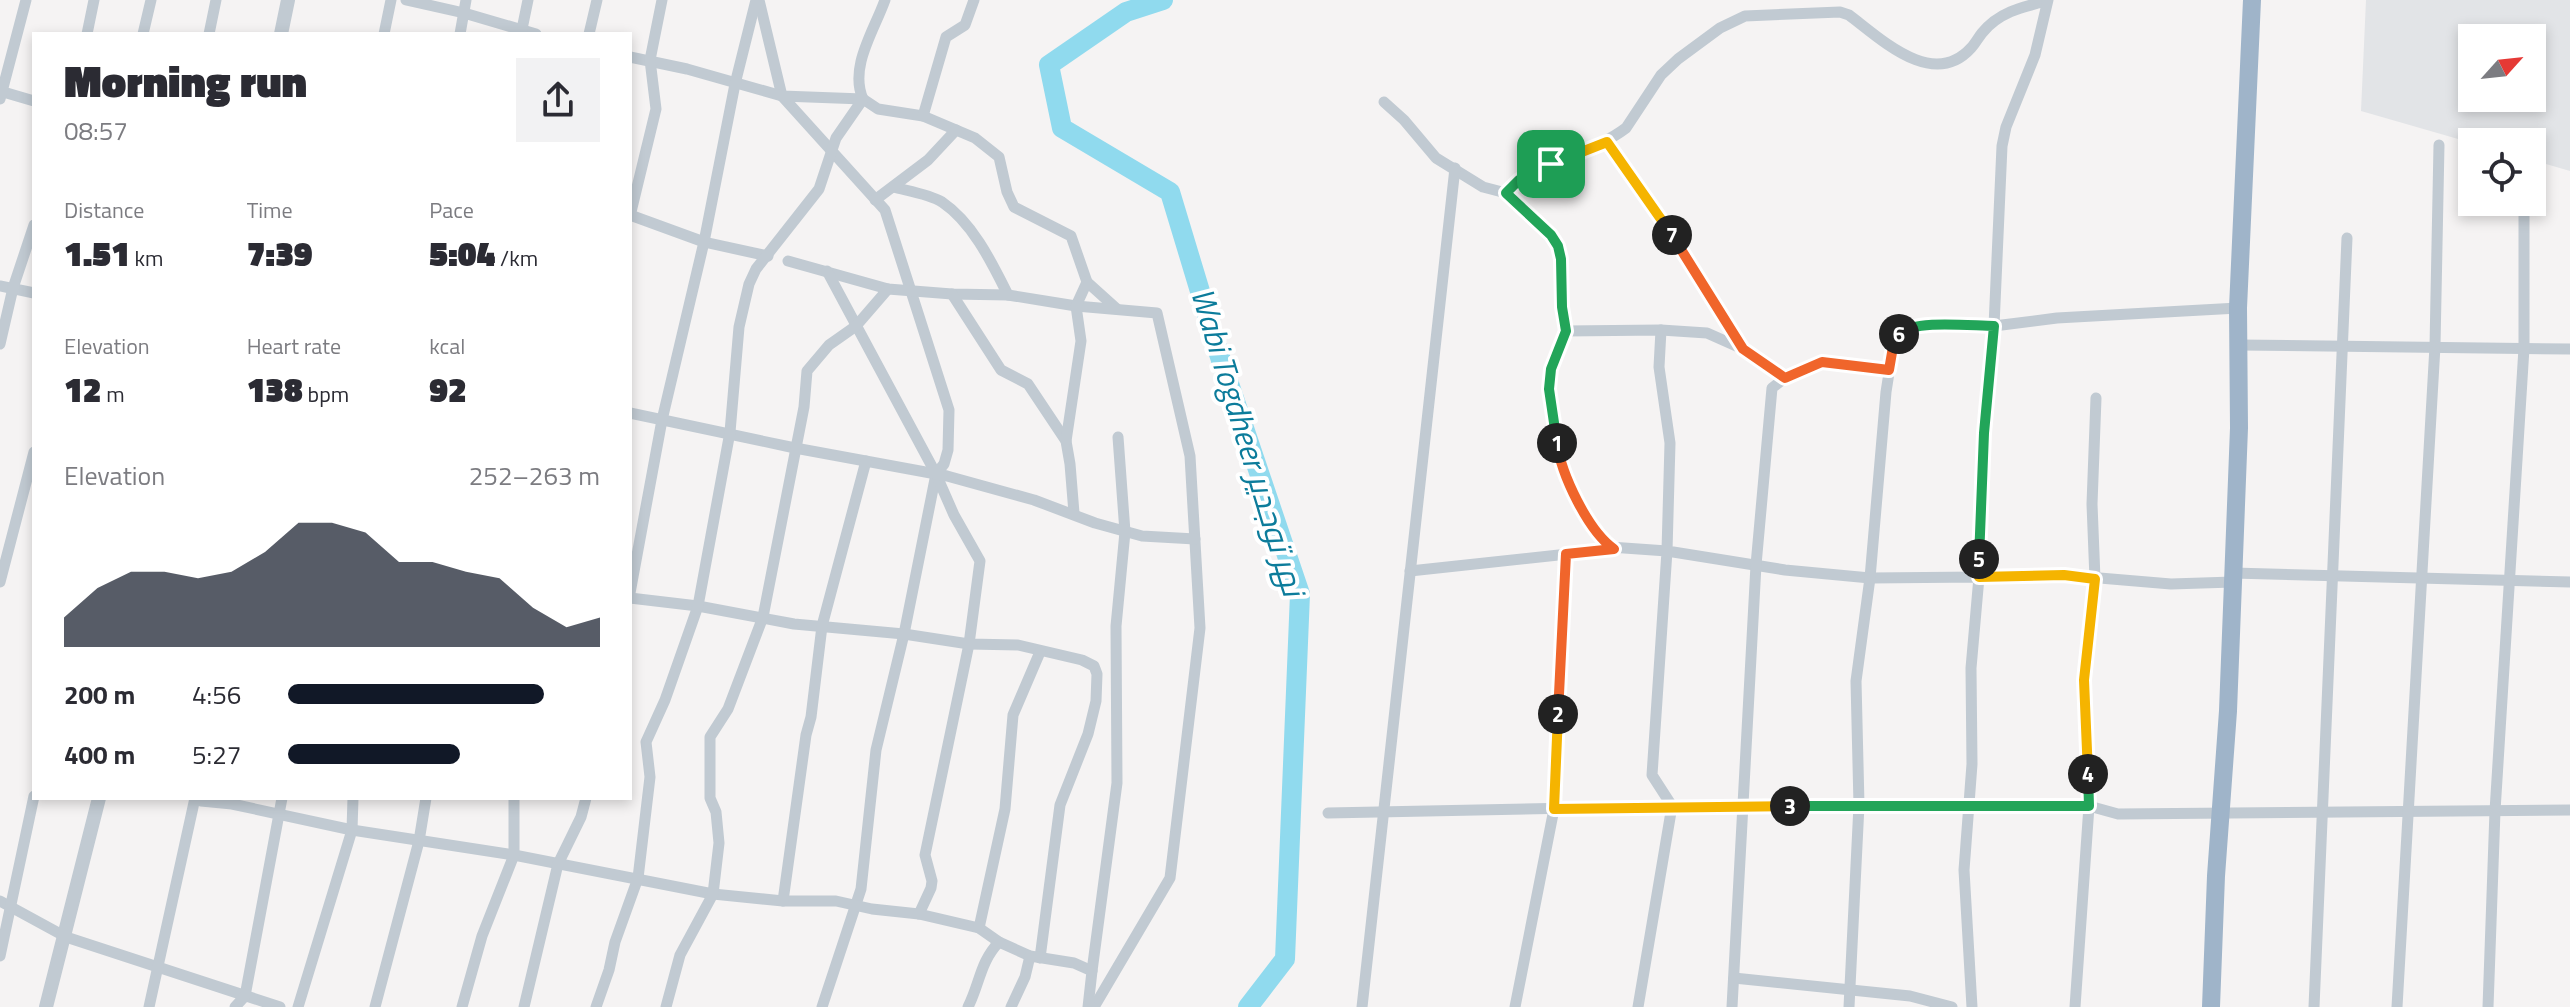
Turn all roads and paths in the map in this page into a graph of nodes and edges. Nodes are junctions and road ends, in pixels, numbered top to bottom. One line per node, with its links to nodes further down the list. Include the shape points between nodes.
1 (26, 0): 29 (street)
2 (94, 0): 18 (street)
3 (151, 0): 19 (street)
4 (216, 0): 20 (street)
5 (288, 0): 21 (street)
6 (391, 0): 22 (street)
7 (406, 0): 17 (street)
8 (466, 0): 17 (street)
9 (528, 0): 24 (street)
10 (597, 0): 25 (street)
11 (662, 0): 27 (street)
12 (758, 0): 28 (street); 30 (street)
13 (885, 0): 31 (street, via 857,84)
14 (974, 0): 34 (street, via 965,25 946,37)
15 (2252, 0): 61 (highway)
16 (2047, 1): 36 (street, via 1995,20 1970,50 1943,65 1914,60 1840,12 1745,16 1678,59 1626,128); 64 (street, via 2035,55 2002,146)
17 (464, 13): 23 (street); 24 (street)
18 (87, 32)
19 (143, 32)
20 (209, 32)
21 (281, 32)
22 (384, 32)
23 (460, 32)
24 (521, 32)
25 (589, 32)
26 (632, 57): 27 (street)
27 (650, 60): 28 (street); 43 (street, via 656,109)
28 (735, 84): 30 (street); 48 (street)
29 (1, 94): 32 (street)
30 (782, 96): 31 (street); 38 (street)
31 (863, 99): 34 (street, via 878,109); 38 (street)
32 (32, 101)
33 (1384, 102): 39 (street, via 1436,158)
34 (923, 116): 35 (street)
35 (956, 130): 40 (street); 52 (street, via 999,157 1014,207 1071,236)
36 (1607, 142): 41 (street, via 1544,167); 72 (street)
37 (2439, 145): 69 (street)
38 (831, 153): 42 (street); 49 (street, via 819,189)
39 (1455, 168): 41 (street, via 1483,187); 93 (street)
40 (893, 187): 42 (street); 59 (street, via 940,201 955,214 990,258)
41 (1506, 193): 66 (street, via 1558,246)
42 (875, 200): 56 (street, via 885,210)
43 (632, 208)
44 (2524, 216): 71 (street)
45 (632, 217): 48 (street)
46 (32, 231): 54 (street)
47 (2347, 238): 70 (street)
48 (704, 242): 49 (street); 78 (street)
49 (768, 256): 79 (street, via 749,284 739,327)
50 (788, 261): 51 (street)
51 (827, 271): 55 (street); 63 (street)
52 (1087, 282): 60 (street); 62 (street)
53 (0, 286): 54 (street)
54 (13, 288): 57 (street); 67 (street)
55 (888, 289): 56 (street); 63 (street)
56 (911, 291): 58 (street); 85 (street, via 949,410 948,450)
57 (32, 293)
58 (952, 294): 59 (street); 81 (street, via 1001,370 1028,384)
59 (1008, 295): 60 (street)
60 (1076, 306): 62 (street); 81 (street, via 1081,341)
61 (2238, 308): 64 (street); 68 (highway)
62 (1118, 309): 88 (street, via 1157,313 1190,456)
63 (856, 326): 82 (street, via 829,345 807,371); 85 (street)
64 (1994, 326): 74 (street, via 1903,330 1894,341); 95 (street)
65 (1661, 330): 66 (street); 72 (street, via 1707,333); 90 (street, via 1659,367 1670,443)
66 (1566, 331): 89 (street, via 1549,389 1562,468 1596,532)
67 (0, 344)
68 (2239, 345): 70 (street); 96 (highway)
69 (2435, 346): 70 (street); 71 (street); 98 (street)
70 (2344, 348): 94 (street)
71 (2524, 348): 73 (street); 100 (street)
72 (1743, 349): 75 (street)
73 (2570, 349)
74 (1889, 370): 75 (street, via 1822,362); 97 (street)
75 (1785, 378): 92 (street, via 1770,394)
76 (2096, 398): 99 (street)
77 (632, 413): 78 (street)
78 (662, 420): 79 (street); 103 (street)
79 (730, 432): 82 (street); 105 (street)
80 (1118, 437): 87 (street)
81 (1066, 441): 86 (street)
82 (795, 448): 84 (street); 106 (street)
83 (32, 460): 101 (street)
84 (866, 461): 85 (street); 107 (street)
85 (936, 474): 86 (street); 108 (street); 109 (street, via 980,561)
86 (1074, 513): 87 (street)
87 (1125, 532): 88 (street); 150 (street, via 1116,626 1117,783)
88 (1195, 539): 168 (street, via 1200,628 1170,878)
89 (1614, 549): 90 (street); 91 (street)
90 (1667, 551): 92 (street); 121 (street, via 1652,775)
91 (1566, 554): 93 (street); 125 (street)
92 (1756, 565): 97 (street); 122 (street)
93 (1410, 571): 129 (street)
94 (2333, 576): 96 (street); 98 (street); 127 (street)
95 (1979, 577): 97 (street); 99 (street); 123 (street, via 1971,668)
96 (2233, 577): 99 (street, via 2171,584); 133 (highway)
97 (1870, 578): 120 (street, via 1856,681)
98 (2422, 578): 100 (street); 130 (street)
99 (2095, 579): 124 (street, via 2084,680)
100 (2509, 580): 102 (street); 128 (street)
101 (0, 582)
102 (2570, 582)
103 (632, 584)
104 (632, 595): 105 (street)
105 (698, 606): 106 (street); 138 (street, via 646,742 650,777)
106 (763, 617): 107 (street); 139 (street, via 728,709 710,737 710,798 719,843)
107 (822, 626): 108 (street); 140 (street)
108 (904, 634): 109 (street); 142 (street, via 876,750)
109 (969, 644): 110 (street, via 1005,643); 143 (street, via 925,855 931,888)
110 (1040, 652): 144 (street, via 1013,715 1005,809); 148 (street, via 1082,660 1094,666 1098,680 1088,734 1060,805)
111 (33, 800): 141 (street)
112 (99, 800): 145 (street)
113 (195, 800): 149 (street)
114 (199, 800): 132 (street)
115 (282, 800): 132 (street)
116 (353, 800): 134 (street)
117 (426, 800): 135 (street)
118 (514, 800): 136 (street)
119 (585, 800): 137 (street)
120 (1859, 805): 122 (street); 123 (street); 152 (street)
121 (1672, 806): 122 (street); 125 (street); 171 (street)
122 (1743, 806): 151 (street)
123 (1969, 806): 124 (street); 175 (street, via 1964,870)
124 (2089, 806): 133 (street, via 2118,814); 176 (street)
125 (1554, 809): 129 (street); 170 (street)
126 (2570, 810): 128 (street)
127 (2323, 811): 130 (street); 133 (street); 178 (street)
128 (2495, 811): 130 (street); 180 (street)
129 (1384, 812): 131 (street); 169 (street)
130 (2408, 812): 179 (street)
131 (1328, 813)
132 (279, 814): 134 (street); 153 (street)
133 (2221, 814): 177 (highway)
134 (352, 830): 135 (street); 158 (street)
135 (419, 841): 136 (street); 159 (street)
136 (514, 855): 137 (street); 160 (street)
137 (558, 864): 138 (street); 161 (street)
138 (638, 878): 139 (street); 162 (street)
139 (713, 894): 140 (street); 163 (street, via 680,955)
140 (783, 901): 142 (street)
141 (5, 903): 145 (street); 147 (street)
142 (855, 904): 143 (street); 164 (street)
143 (919, 914): 144 (street)
144 (979, 928): 146 (street)
145 (66, 937): 149 (street); 154 (street)
146 (999, 942): 148 (street); 165 (street, via 986,955)
147 (0, 956)
148 (1035, 957): 150 (street); 166 (street)
149 (157, 968): 153 (street); 155 (street)
150 (1092, 971): 167 (street)
151 (1734, 978): 152 (street); 172 (street)
152 (1851, 990): 173 (street); 174 (street)
153 (245, 996): 156 (street); 157 (street)
154 (46, 1007)
155 (149, 1007)
156 (235, 1007)
157 (280, 1007)
158 (298, 1007)
159 (375, 1007)
160 (462, 1007)
161 (524, 1007)
162 (596, 1007)
163 (666, 1007)
164 (822, 1007)
165 (968, 1007)
166 (1011, 1007)
167 (1088, 1007)
168 (1094, 1007)
169 (1362, 1007)
170 (1515, 1007)
171 (1638, 1007)
172 (1732, 1007)
173 (1849, 1007)
174 (1952, 1007)
175 (1972, 1007)
176 (2075, 1007)
177 (2211, 1007)
178 (2314, 1007)
179 (2397, 1007)
180 (2488, 1007)

